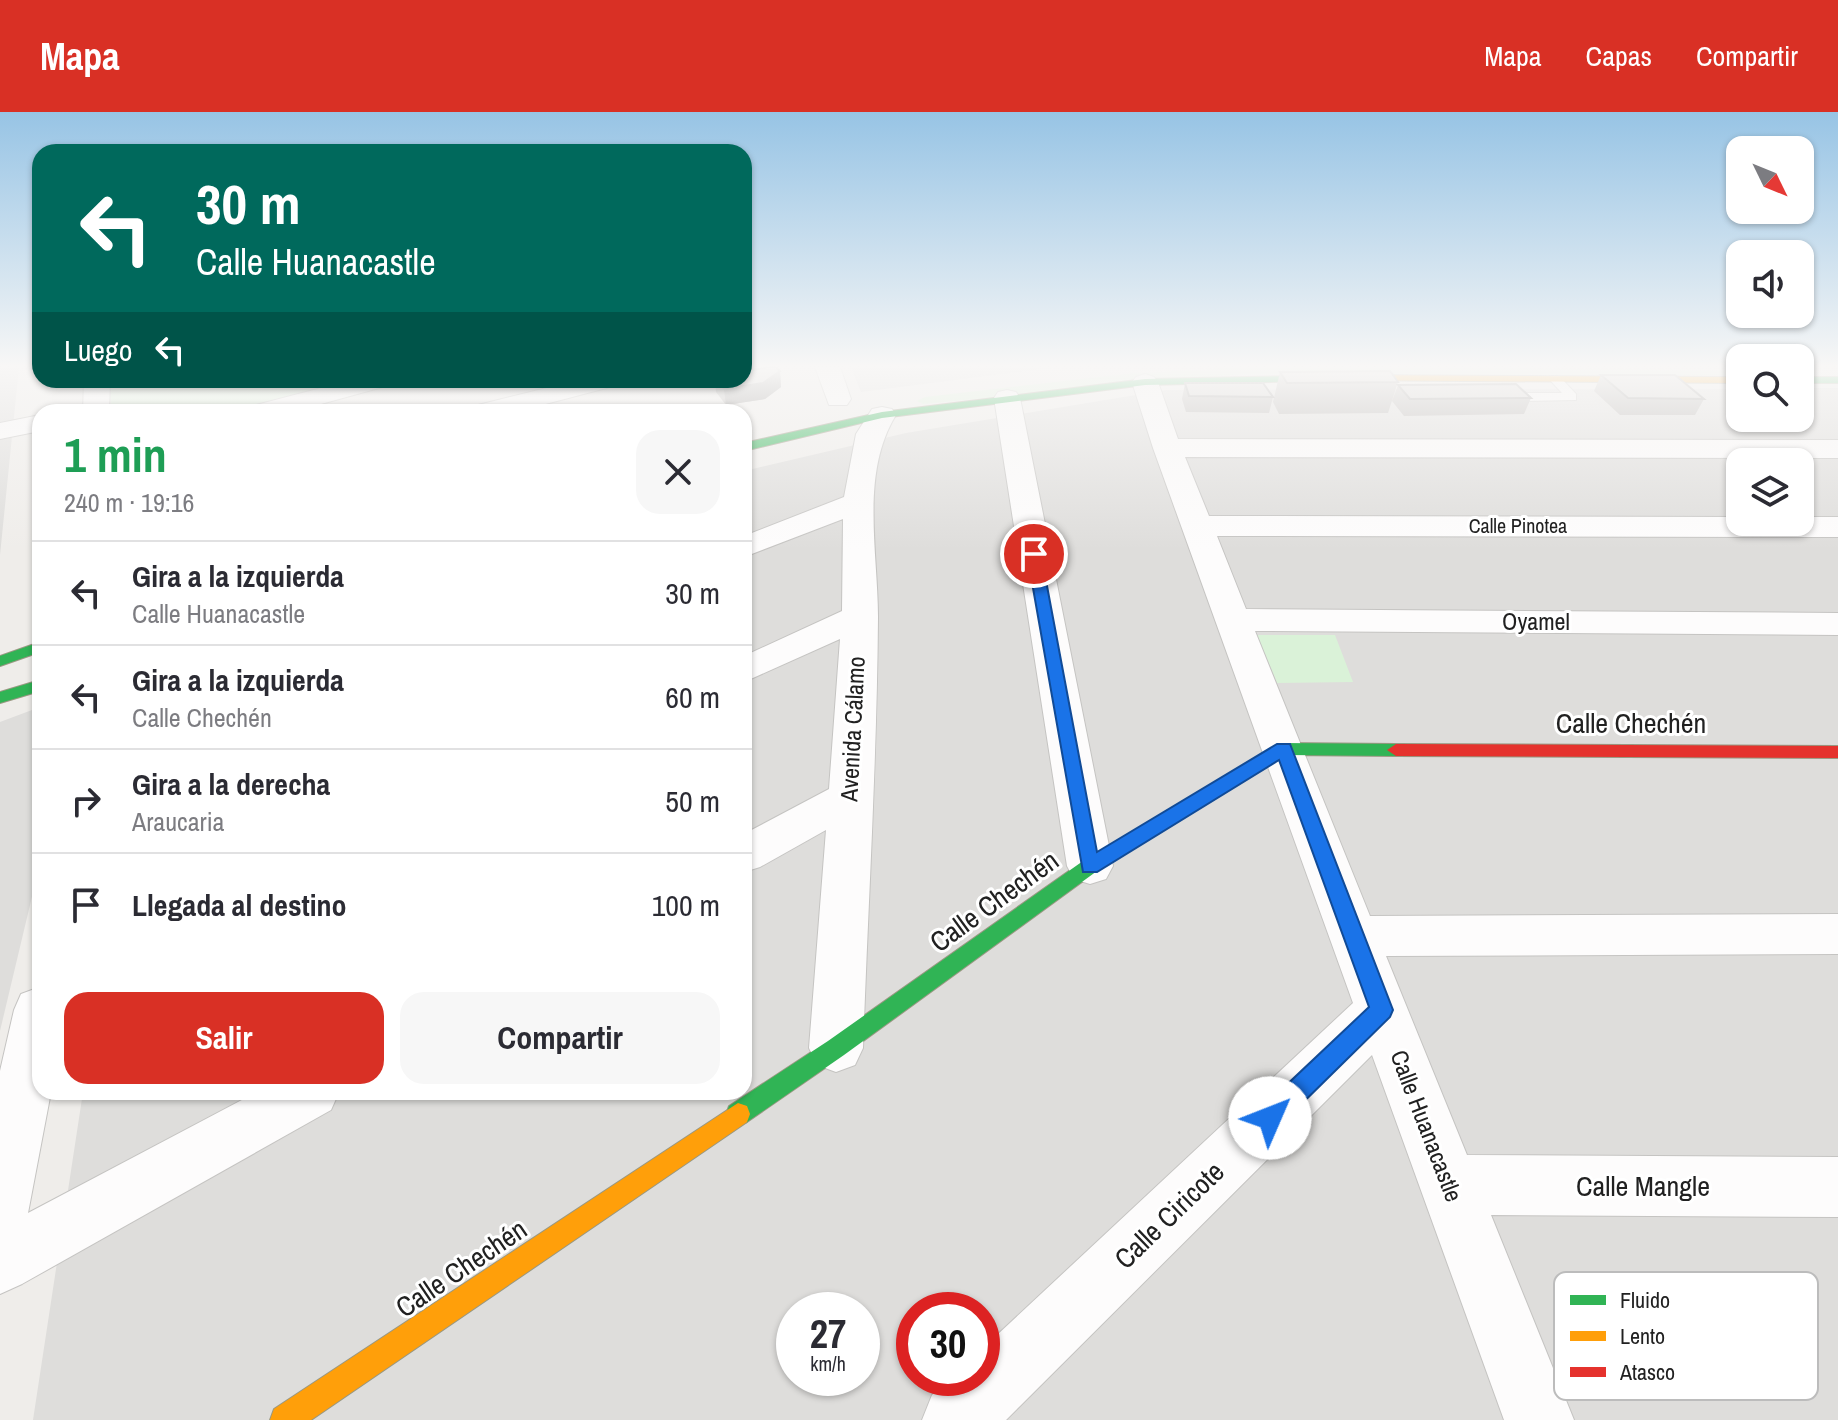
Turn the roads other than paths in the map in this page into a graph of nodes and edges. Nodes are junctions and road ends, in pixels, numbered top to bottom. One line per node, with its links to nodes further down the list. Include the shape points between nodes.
1 (800, 428): 6 (street)
2 (823, 428): 6 (street)
3 (874, 428): 10 (street, Avenida Cálamo)
4 (1012, 428): 26 (street)
5 (1168, 428): 8 (street, Calle Huanacastle)
6 (792, 435): 7 (street)
7 (752, 445)
8 (1167, 448): 9 (street); 11 (street, Calle Huanacastle)
9 (1838, 449)
10 (858, 502): 13 (street); 14 (street, Avenida Cálamo)
11 (1197, 526): 12 (street, Calle Pinotea); 15 (street, Calle Huanacastle)
12 (1838, 527)
13 (752, 544)
14 (860, 616): 19 (street); 24 (street, Avenida Cálamo)
15 (1234, 620): 16 (street, Oyamel); 22 (street, Calle Huanacastle)
16 (1838, 624)
17 (32, 650): 18 (street)
18 (0, 661)
19 (752, 666)
20 (32, 688): 21 (street)
21 (0, 698)
22 (1283, 749): 23 (street, Calle Chechén); 26 (street, Calle Chechén); 28 (street, Calle Huanacastle)
23 (1838, 752)
24 (850, 797): 25 (street); 30 (street, Avenida Cálamo)
25 (752, 851)
26 (1090, 866): 30 (street, Calle Chechén)
27 (1838, 934): 28 (street)
28 (1353, 936): 29 (street, Calle Huanacastle)
29 (1382, 1010): 33 (street, Calle Huanacastle); 38 (street, Calle Ciricote)
30 (836, 1048): 37 (street, Calle Chechén)
31 (32, 1049): 35 (street)
32 (296, 1100): 36 (street)
33 (1449, 1185): 34 (street, Calle Mangle); 39 (street, Calle Huanacastle)
34 (1838, 1187)
35 (0, 1207)
36 (0, 1262)
37 (285, 1420)
38 (957, 1420)
39 (1539, 1420)

